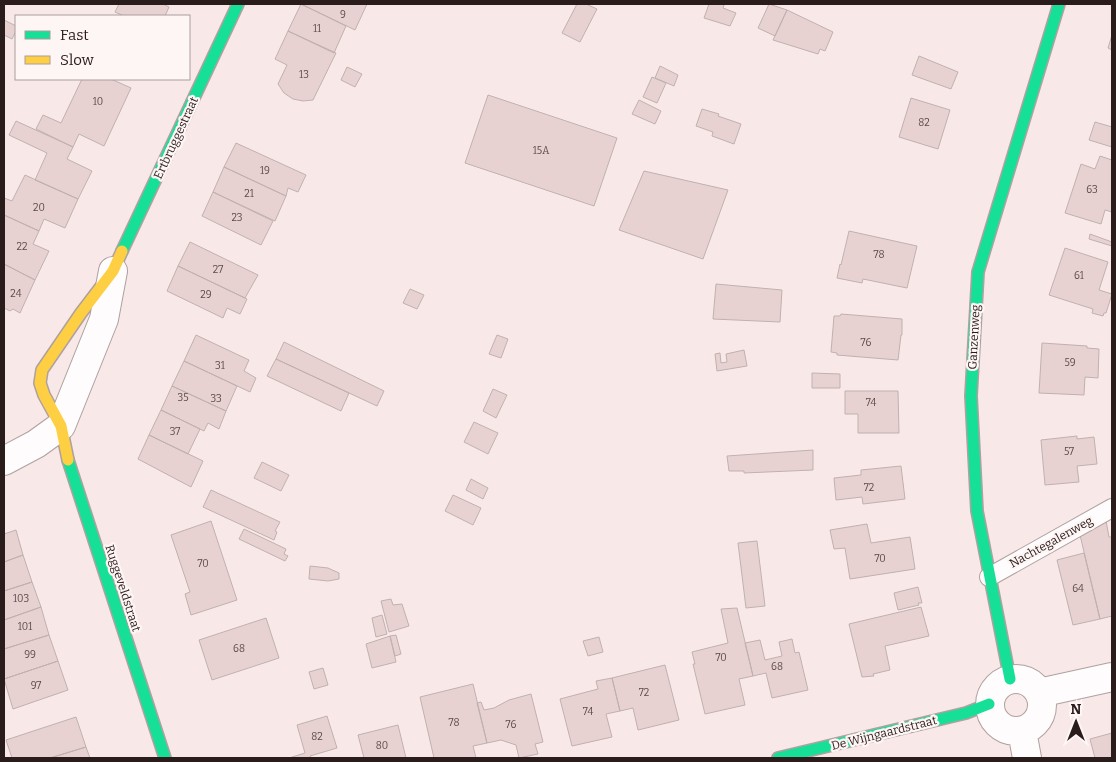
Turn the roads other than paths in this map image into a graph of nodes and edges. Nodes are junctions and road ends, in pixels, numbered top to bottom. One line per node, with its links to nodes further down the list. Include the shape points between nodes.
1 (238, 4): 3 (street, Ertbruggestraat)
2 (1059, 4): 7 (street, Ganzenweg, via 978,272 971,404 977,511)
3 (113, 272): 4 (street, Ertbruggestraat, via 104,319); 4 (street, Ertbruggestraat, via 42,370 40,383)
4 (56, 417): 5 (street, via 36,444); 13 (street, Ruggeveldstraat, via 69,466)
5 (4, 461)
6 (1112, 508): 7 (lane, Nachtegalenweg)
7 (989, 577): 9 (street, Ganzenweg)
8 (1112, 677): 10 (street)
9 (1010, 679): 10 (street, via 1026,681); 11 (street, via 995,689)
10 (1039, 693): 12 (street, via 1041,713 1037,721)
11 (989, 704): 12 (street, via 998,725 1006,730); 14 (street, De Wijngaardstraat, via 966,713)
12 (1022, 731): 15 (street)
13 (165, 758)
14 (778, 758)
15 (1027, 758)

